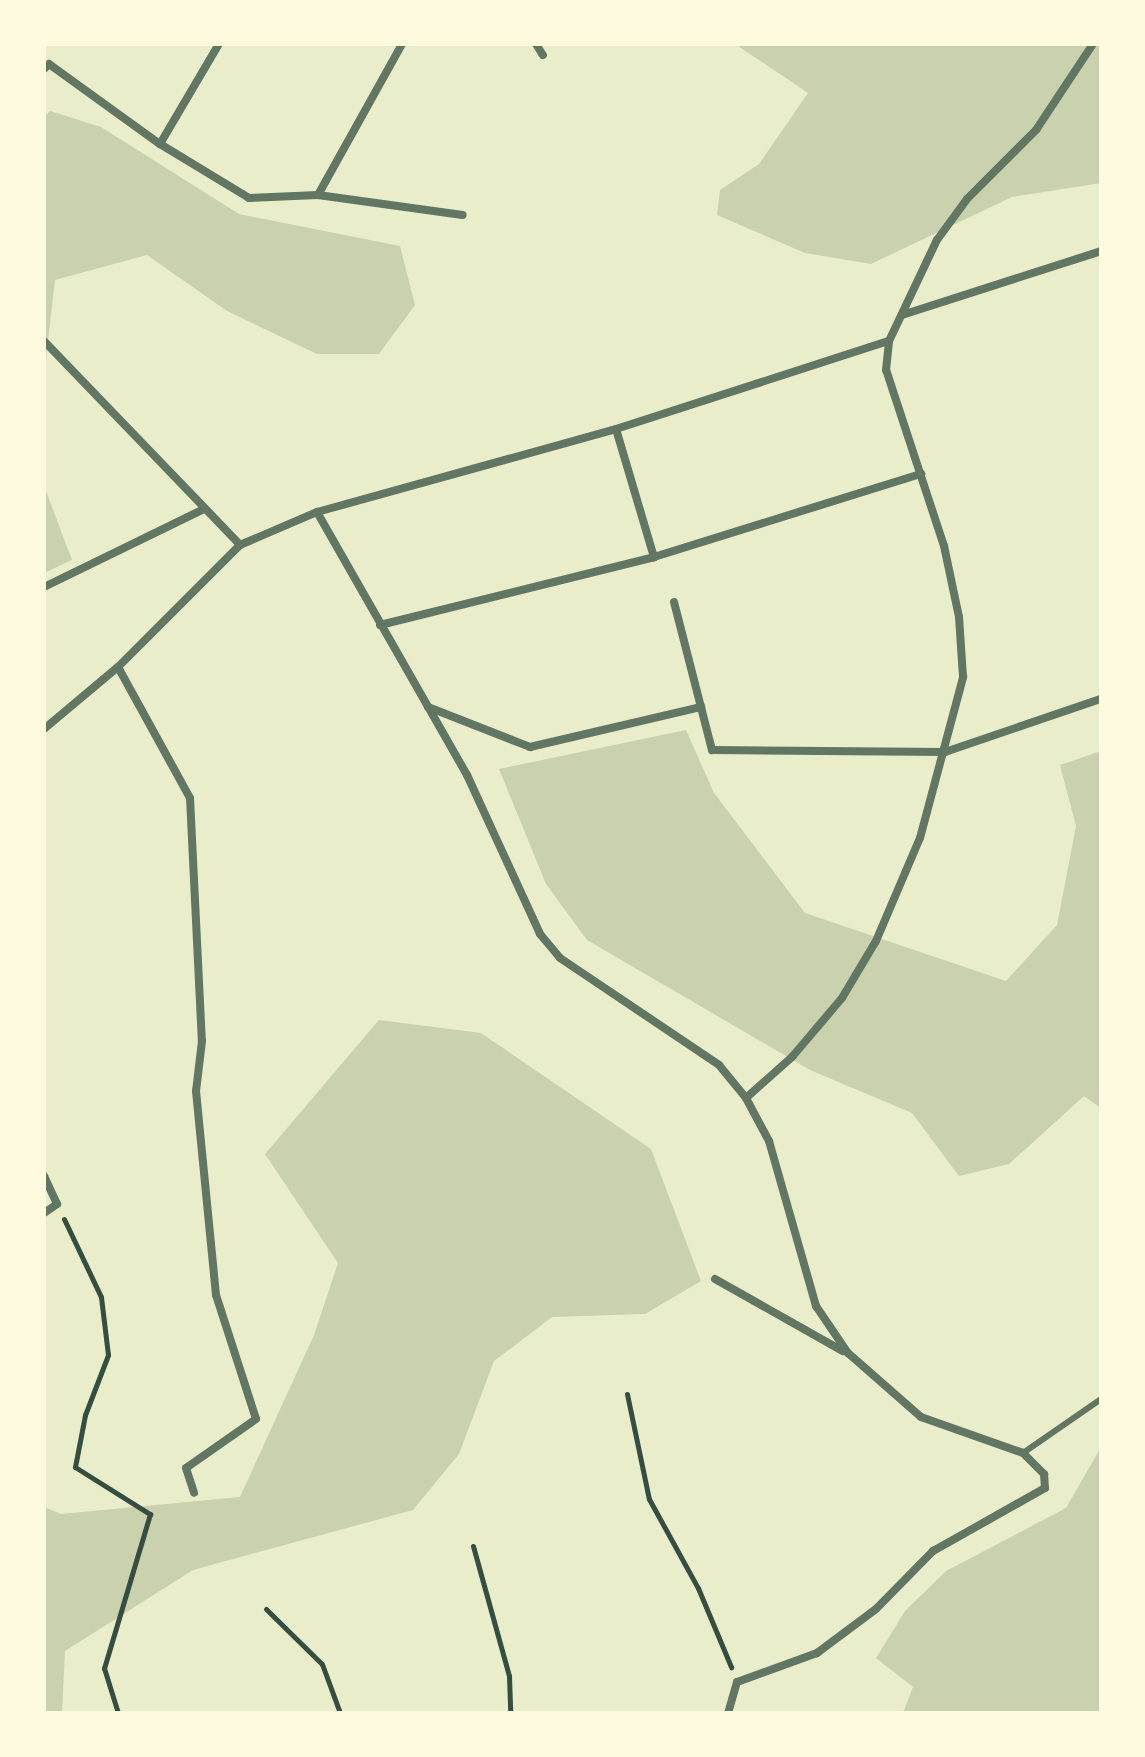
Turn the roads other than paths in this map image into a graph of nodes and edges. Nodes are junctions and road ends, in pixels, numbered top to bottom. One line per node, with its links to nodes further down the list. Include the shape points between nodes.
1 (219, 44): 7 (street)
2 (402, 44): 8 (street)
3 (536, 44): 5 (street)
4 (1093, 44): 11 (street, via 1036,130 967,199 937,240)
5 (543, 55)
6 (44, 69): 7 (street, via 49,64)
7 (160, 144): 8 (street, via 249,198)
8 (318, 195): 9 (street)
9 (463, 215)
10 (1101, 251): 11 (street)
11 (902, 315): 13 (street)
12 (44, 341): 16 (street)
13 (889, 341): 14 (street); 15 (street, via 886,370)
14 (616, 429): 17 (street); 19 (street)
15 (921, 474): 19 (street); 28 (street, via 959,617 963,677)
16 (202, 510): 18 (street); 20 (street)
17 (317, 512): 18 (street); 22 (street)
18 (240, 545): 23 (street)
19 (654, 557): 22 (street)
20 (44, 587)
21 (674, 602): 26 (street)
22 (380, 625): 25 (street)
23 (118, 667): 27 (street); 36 (street, via 190,798 202,1041 196,1091 216,1295 256,1419 186,1468)
24 (1101, 699): 28 (street)
25 (427, 707): 26 (street, via 530,747); 29 (street, via 467,775 540,934 560,958 719,1065)
26 (701, 707): 28 (street, via 712,750)
27 (44, 729)
28 (945, 752): 29 (street, via 920,838 876,941 832,1010 792,1057)
29 (746, 1098): 33 (street, via 769,1141 816,1306)
30 (44, 1176): 31 (street, via 57,1204)
31 (44, 1213)
32 (715, 1279): 33 (street)
33 (848, 1353): 35 (street, via 921,1417)
34 (1101, 1399): 35 (lane)
35 (1023, 1453): 37 (street, via 1044,1474 1045,1488 933,1551 876,1609 817,1653 737,1682)
36 (194, 1493)
37 (728, 1713)

